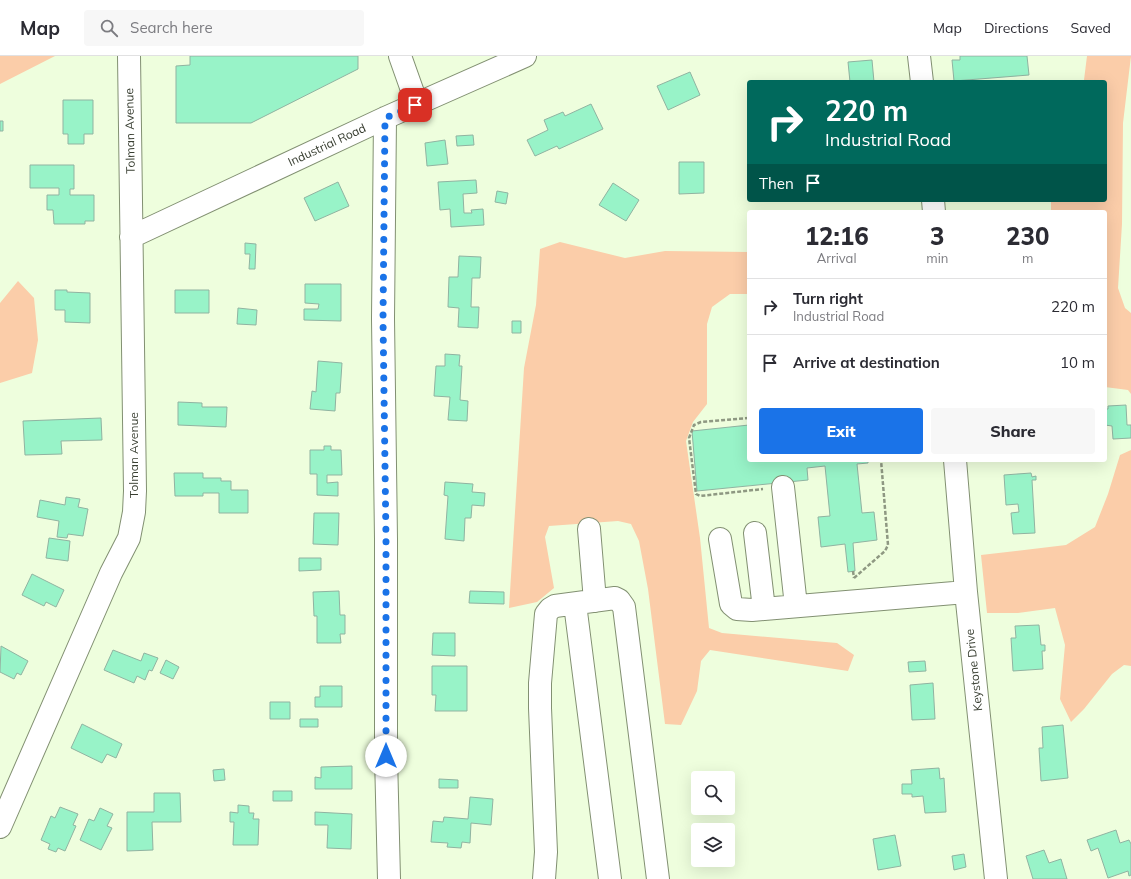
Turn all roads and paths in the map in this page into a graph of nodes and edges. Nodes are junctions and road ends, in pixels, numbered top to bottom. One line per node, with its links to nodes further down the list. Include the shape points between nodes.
1 (129, 56): 8 (street, Tolman Avenue)
2 (400, 56): 6 (street)
3 (522, 56): 6 (street, Industrial Road)
4 (919, 56): 5 (street)
5 (922, 80)
6 (417, 104): 7 (street, Industrial Road)
7 (385, 118): 8 (street, Industrial Road); 22 (street, via 383,319)
8 (131, 237): 21 (street, Tolman Avenue, via 135,491 129,538 111,573)
9 (747, 418): 12 (path, via 701,422 694,425 689,438 696,494 700,496)
10 (881, 462): 16 (path, via 888,545 885,551)
11 (956, 462): 17 (street, Keystone Drive)
12 (783, 487): 19 (street)
13 (589, 529): 18 (street)
14 (756, 533): 20 (street)
15 (720, 539): 20 (street, via 731,604 743,610)
16 (854, 578)
17 (966, 592): 19 (street); 26 (street, Keystone Drive)
18 (585, 602): 23 (street, via 554,606 546,614 540,683 546,852); 24 (street); 25 (street, via 615,598 624,607)
19 (796, 606): 20 (street)
20 (764, 609)
21 (0, 827)
22 (389, 879)
23 (544, 879)
24 (610, 879)
25 (658, 879)
26 (996, 879)

